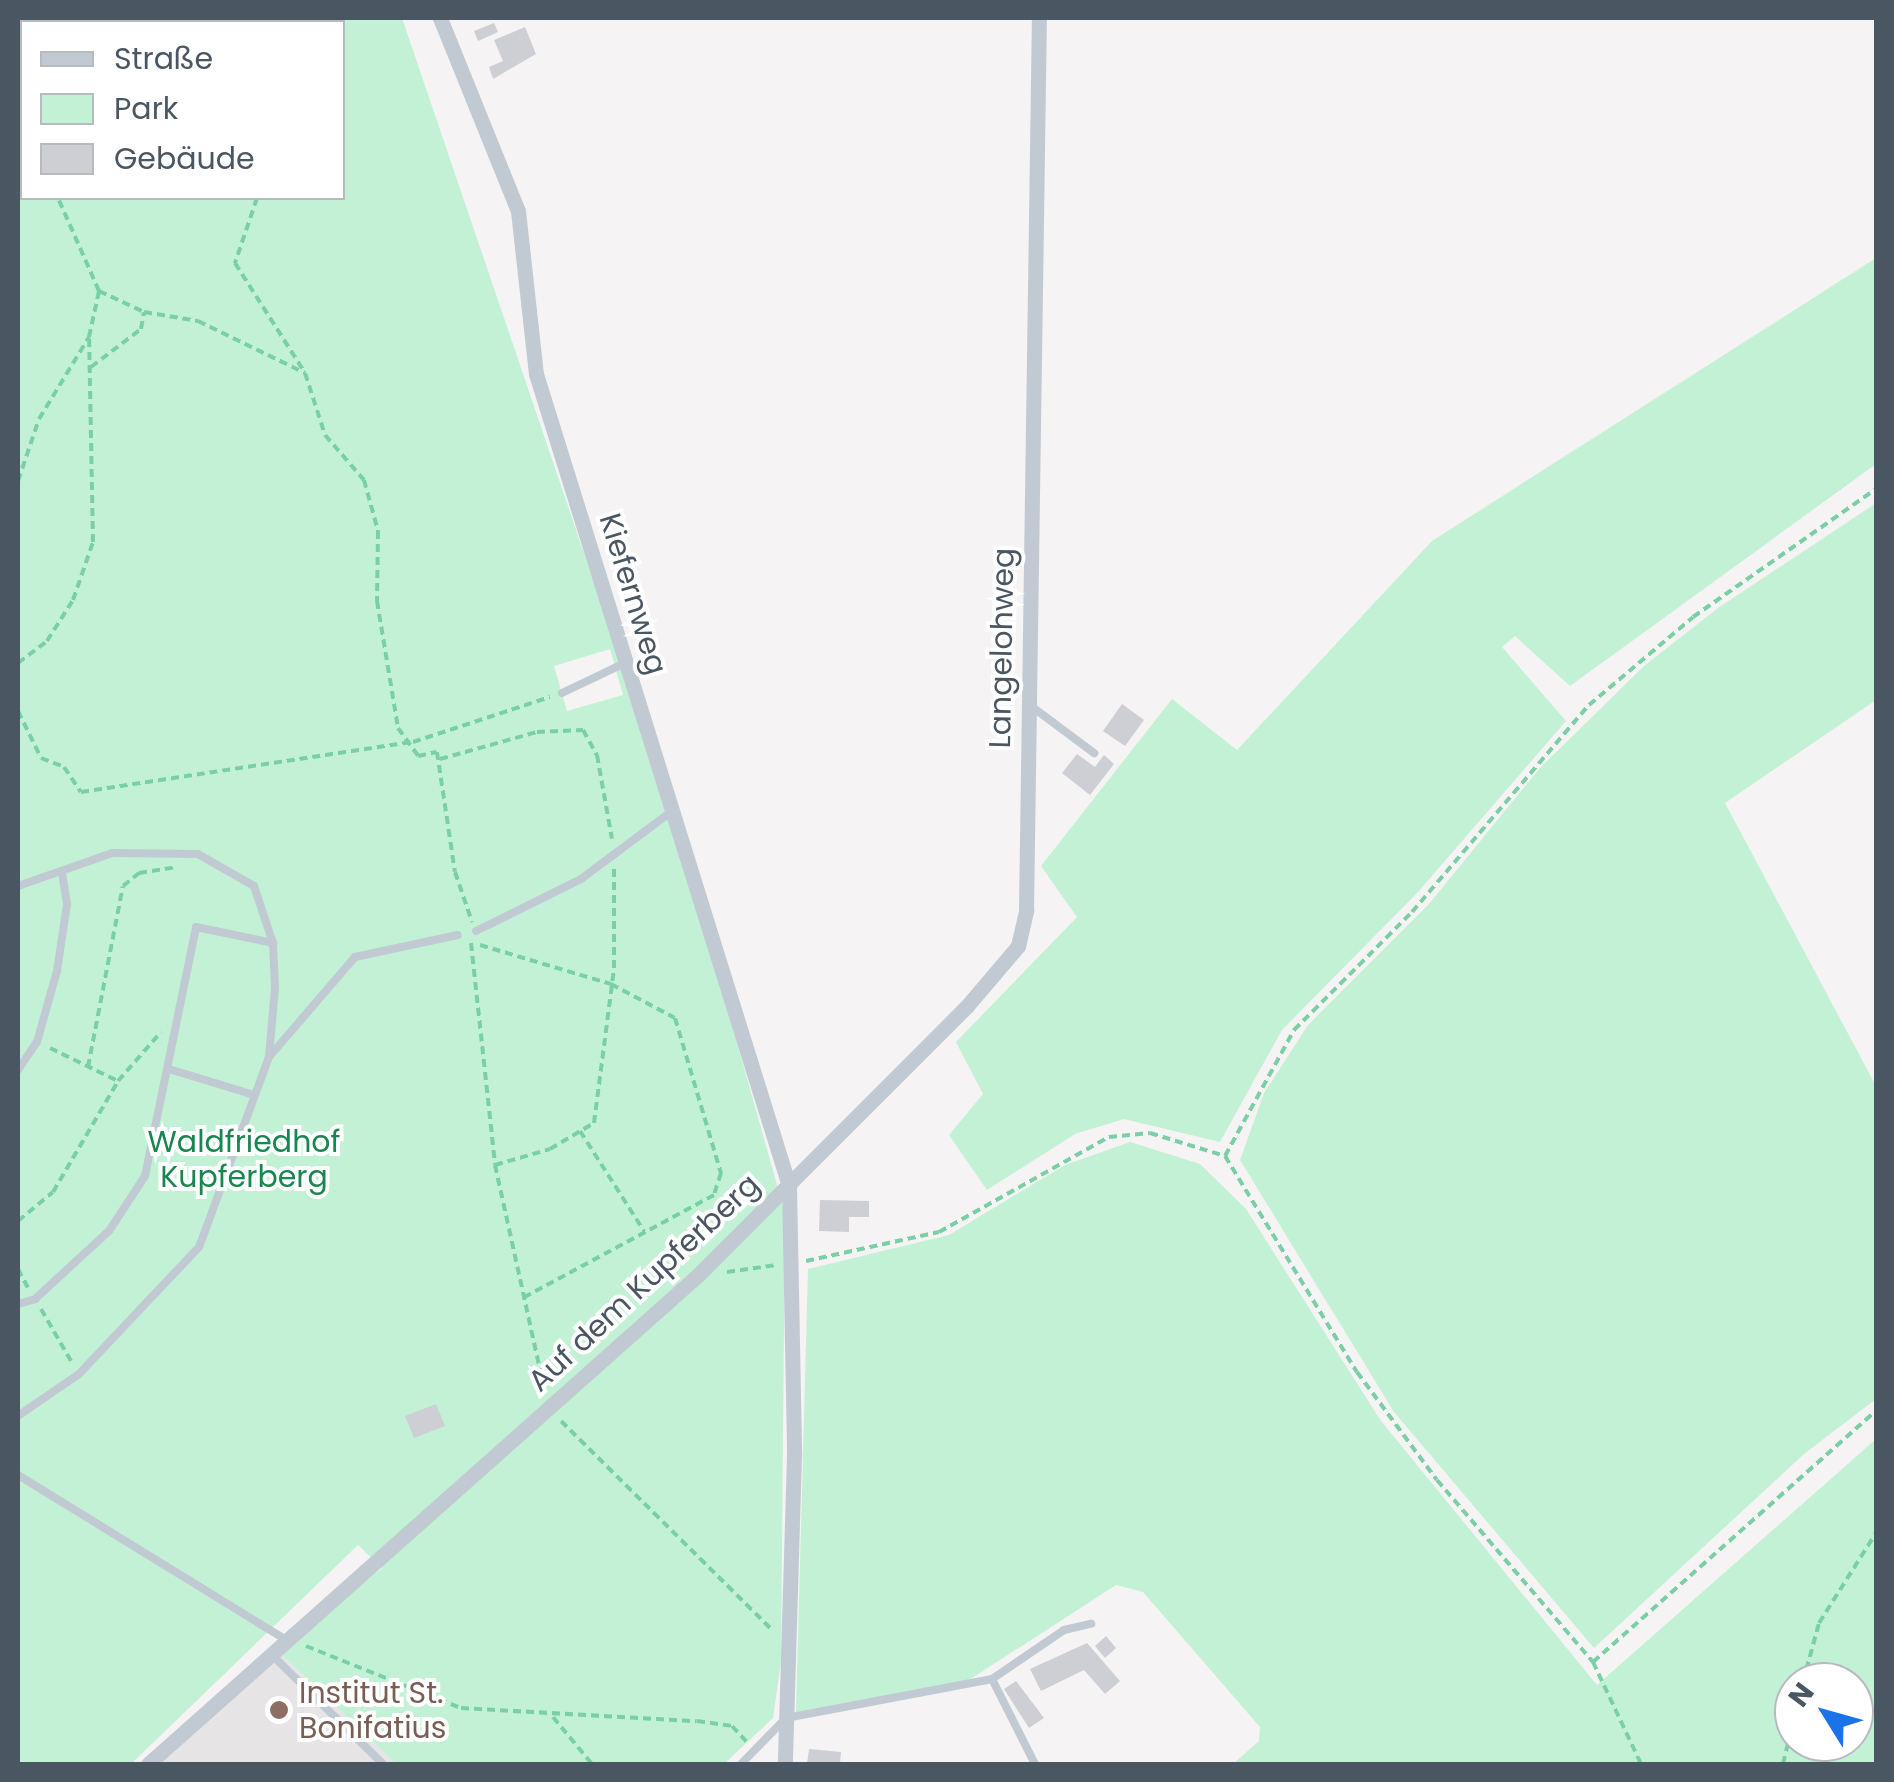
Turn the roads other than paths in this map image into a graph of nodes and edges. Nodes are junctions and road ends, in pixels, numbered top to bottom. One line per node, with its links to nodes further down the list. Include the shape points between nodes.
1 (440, 18): 3 (street, Kiefernweg, via 518,211 536,374)
2 (1040, 18): 5 (street, Langelohweg)
3 (626, 662): 4 (lane); 7 (street, Kiefernweg)
4 (562, 693)
5 (1028, 703): 6 (lane); 17 (street, Langelohweg, via 1026,910 1018,946)
6 (1094, 753)
7 (672, 812): 10 (lane, via 581,879); 17 (street, Kiefernweg)
8 (62, 872): 9 (lane); 12 (lane, via 112,853 198,854 254,886); 15 (lane, via 67,904 57,972 37,1042)
9 (18, 886)
10 (476, 931)
11 (458, 935): 13 (lane, via 356,957)
12 (274, 943): 13 (lane); 14 (lane, via 196,928)
13 (269, 1057): 16 (lane)
14 (168, 1069): 16 (lane); 18 (lane, via 145,1176 109,1230 35,1299)
15 (18, 1070)
16 (254, 1095): 19 (lane, via 200,1248 79,1374)
17 (789, 1186): 22 (street, Auf dem Kupferberg, via 697,1276); 25 (street, Auf dem Kupferberg)
18 (18, 1304)
19 (18, 1416)
20 (18, 1475): 22 (lane)
21 (1091, 1624): 24 (lane, via 1064,1630)
22 (283, 1638): 23 (street, Auf dem Kupferberg)
23 (268, 1652): 26 (street, Auf dem Kupferberg); 27 (lane)
24 (992, 1679): 25 (lane); 30 (lane)
25 (786, 1718): 28 (lane); 29 (street, Auf dem Kupferberg)
26 (148, 1764)
27 (383, 1764)
28 (741, 1764)
29 (785, 1764)
30 (1035, 1764)

